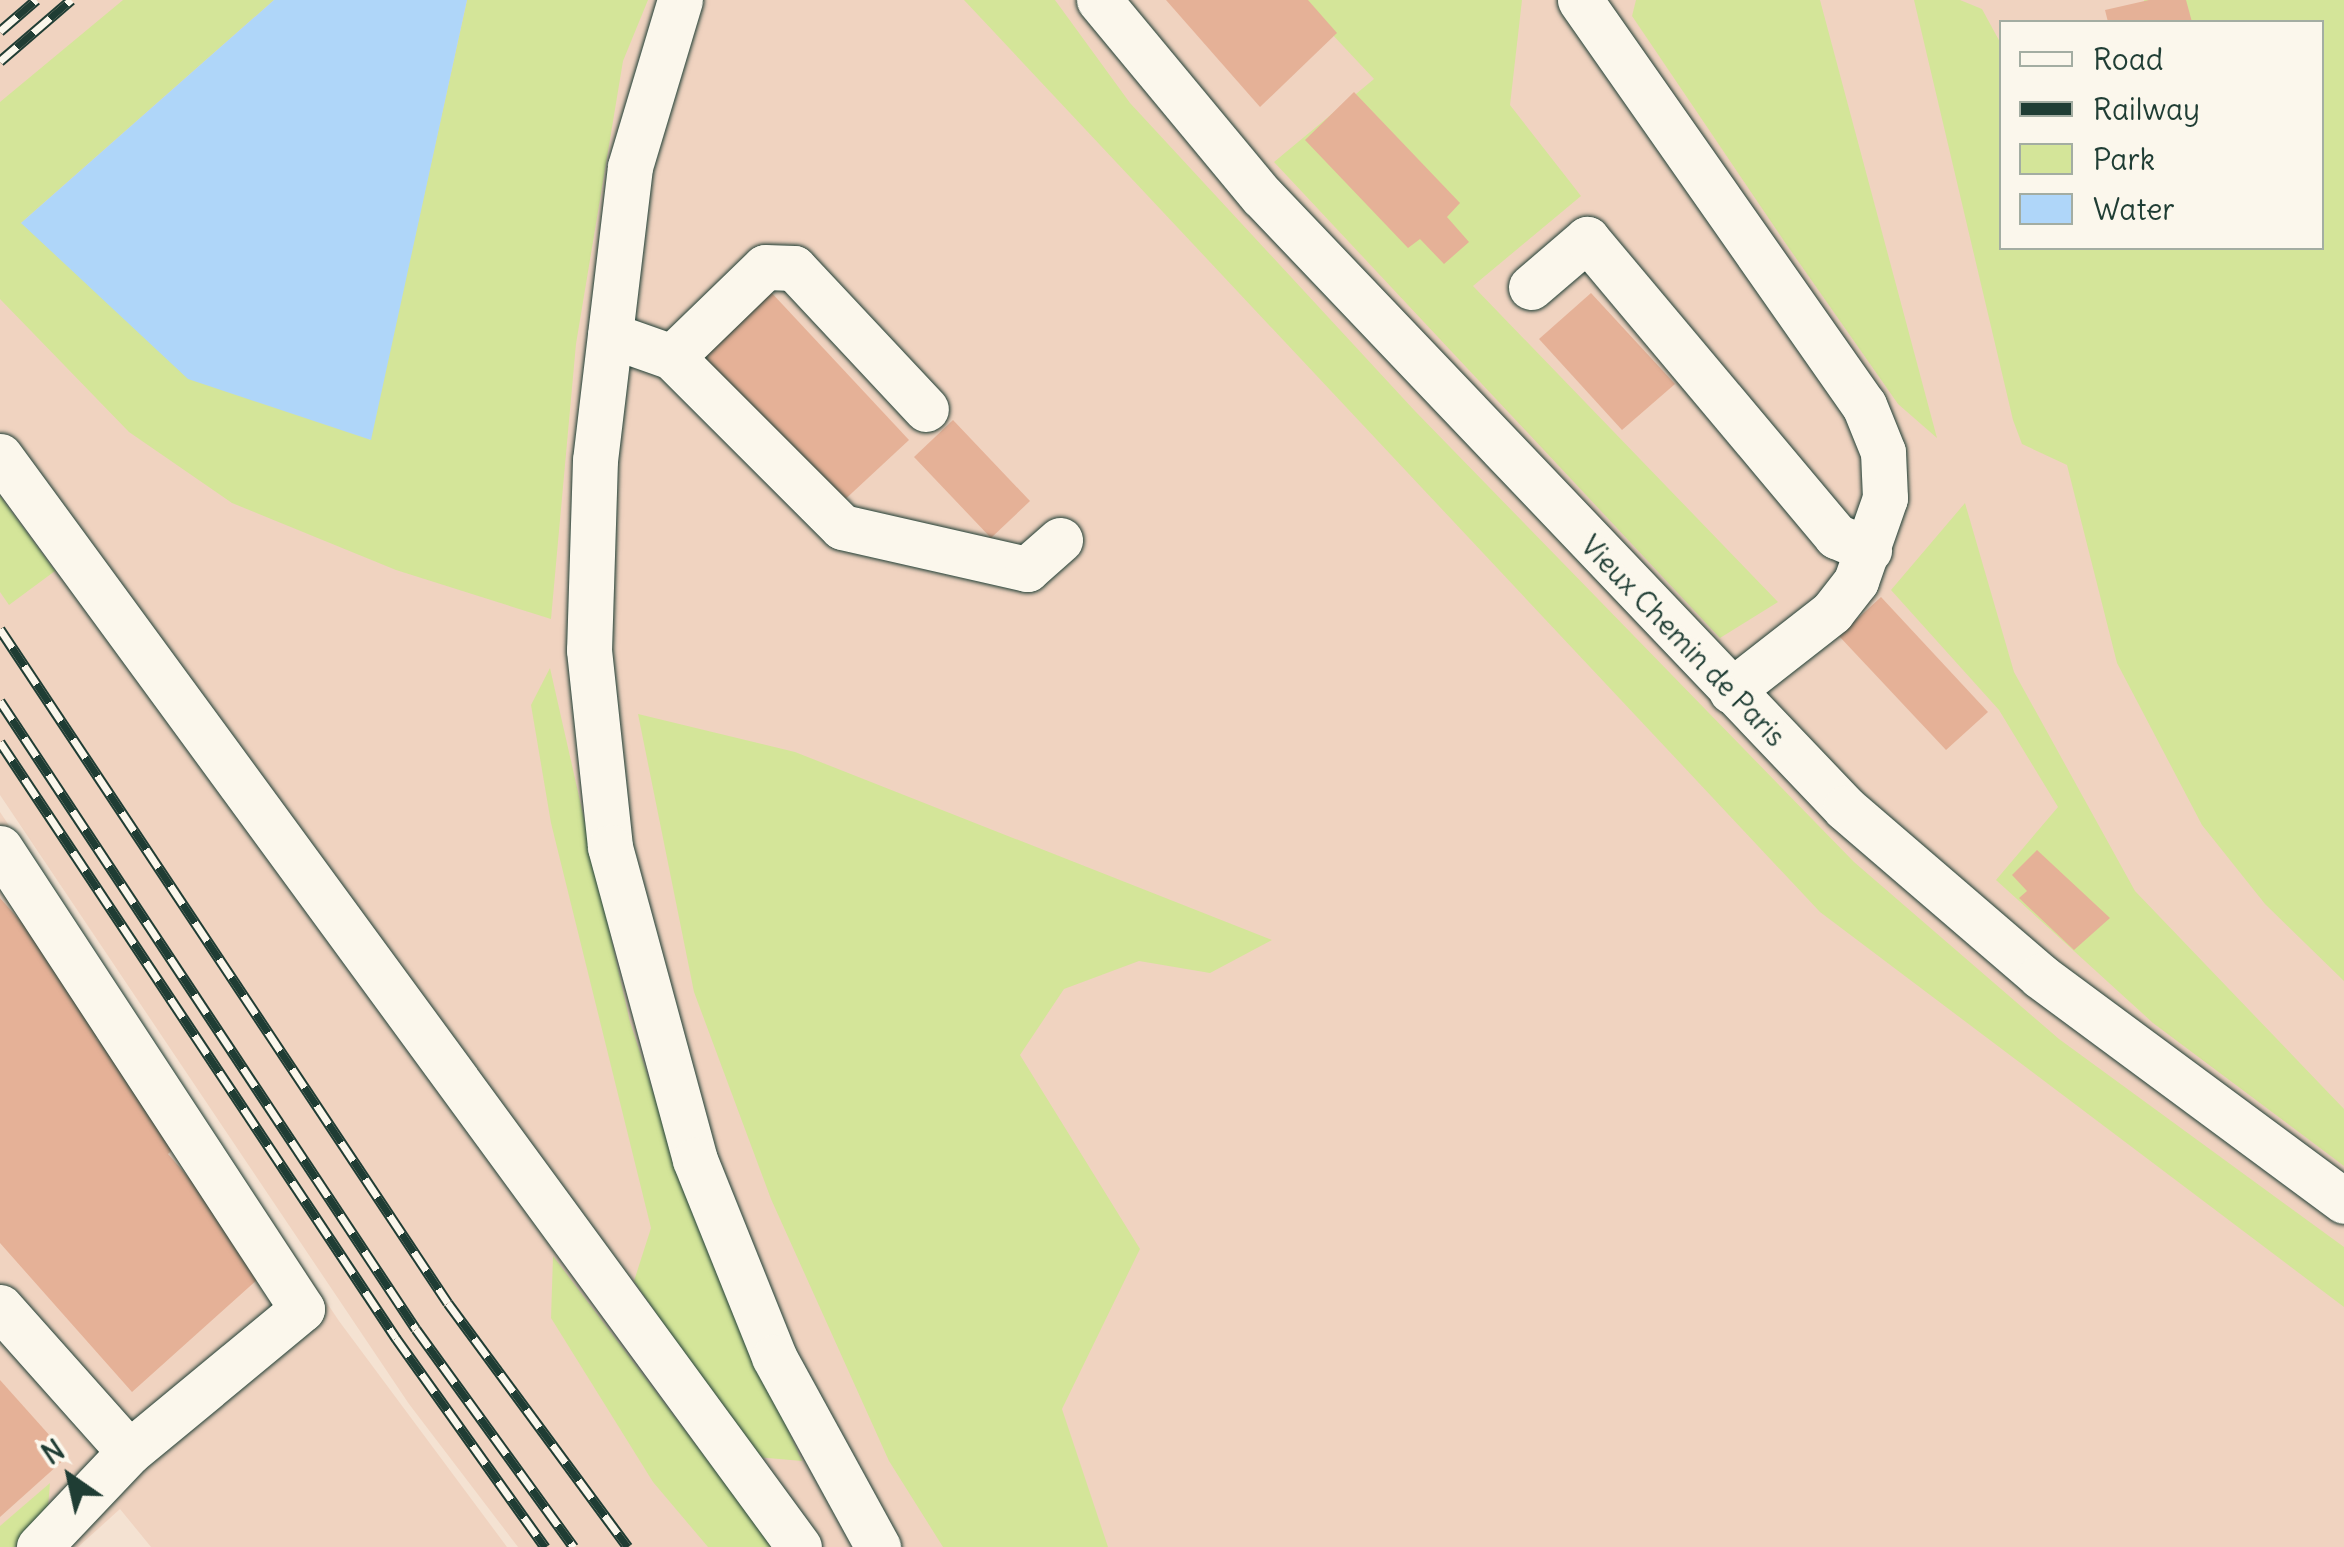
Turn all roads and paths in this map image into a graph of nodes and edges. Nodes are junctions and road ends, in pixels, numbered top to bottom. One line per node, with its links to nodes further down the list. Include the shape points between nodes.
1 (680, 0): 5 (street, via 630,167)
2 (1099, 0): 11 (street, Vieux Chemin de Paris, via 1262,196)
3 (1580, 0): 10 (street, via 1864,406 1883,452 1885,498)
4 (1531, 286): 10 (street, via 1587,239 1836,536)
5 (610, 335): 6 (street); 18 (street, via 595,460 589,650 610,846 695,1160 774,1357)
6 (672, 357): 7 (street, via 765,267 794,268); 9 (street, via 842,527 1027,569)
7 (926, 409)
8 (0, 456): 17 (street)
9 (1060, 540)
10 (1869, 550): 11 (street, via 1832,612)
11 (1730, 692): 13 (street, Vieux Chemin de Paris, via 1845,808 2040,976)
12 (0, 848): 15 (street, via 302,1309)
13 (2344, 1201)
14 (0, 1308): 15 (street)
15 (130, 1452): 16 (street)
16 (39, 1547)
17 (799, 1547)
18 (878, 1547)

